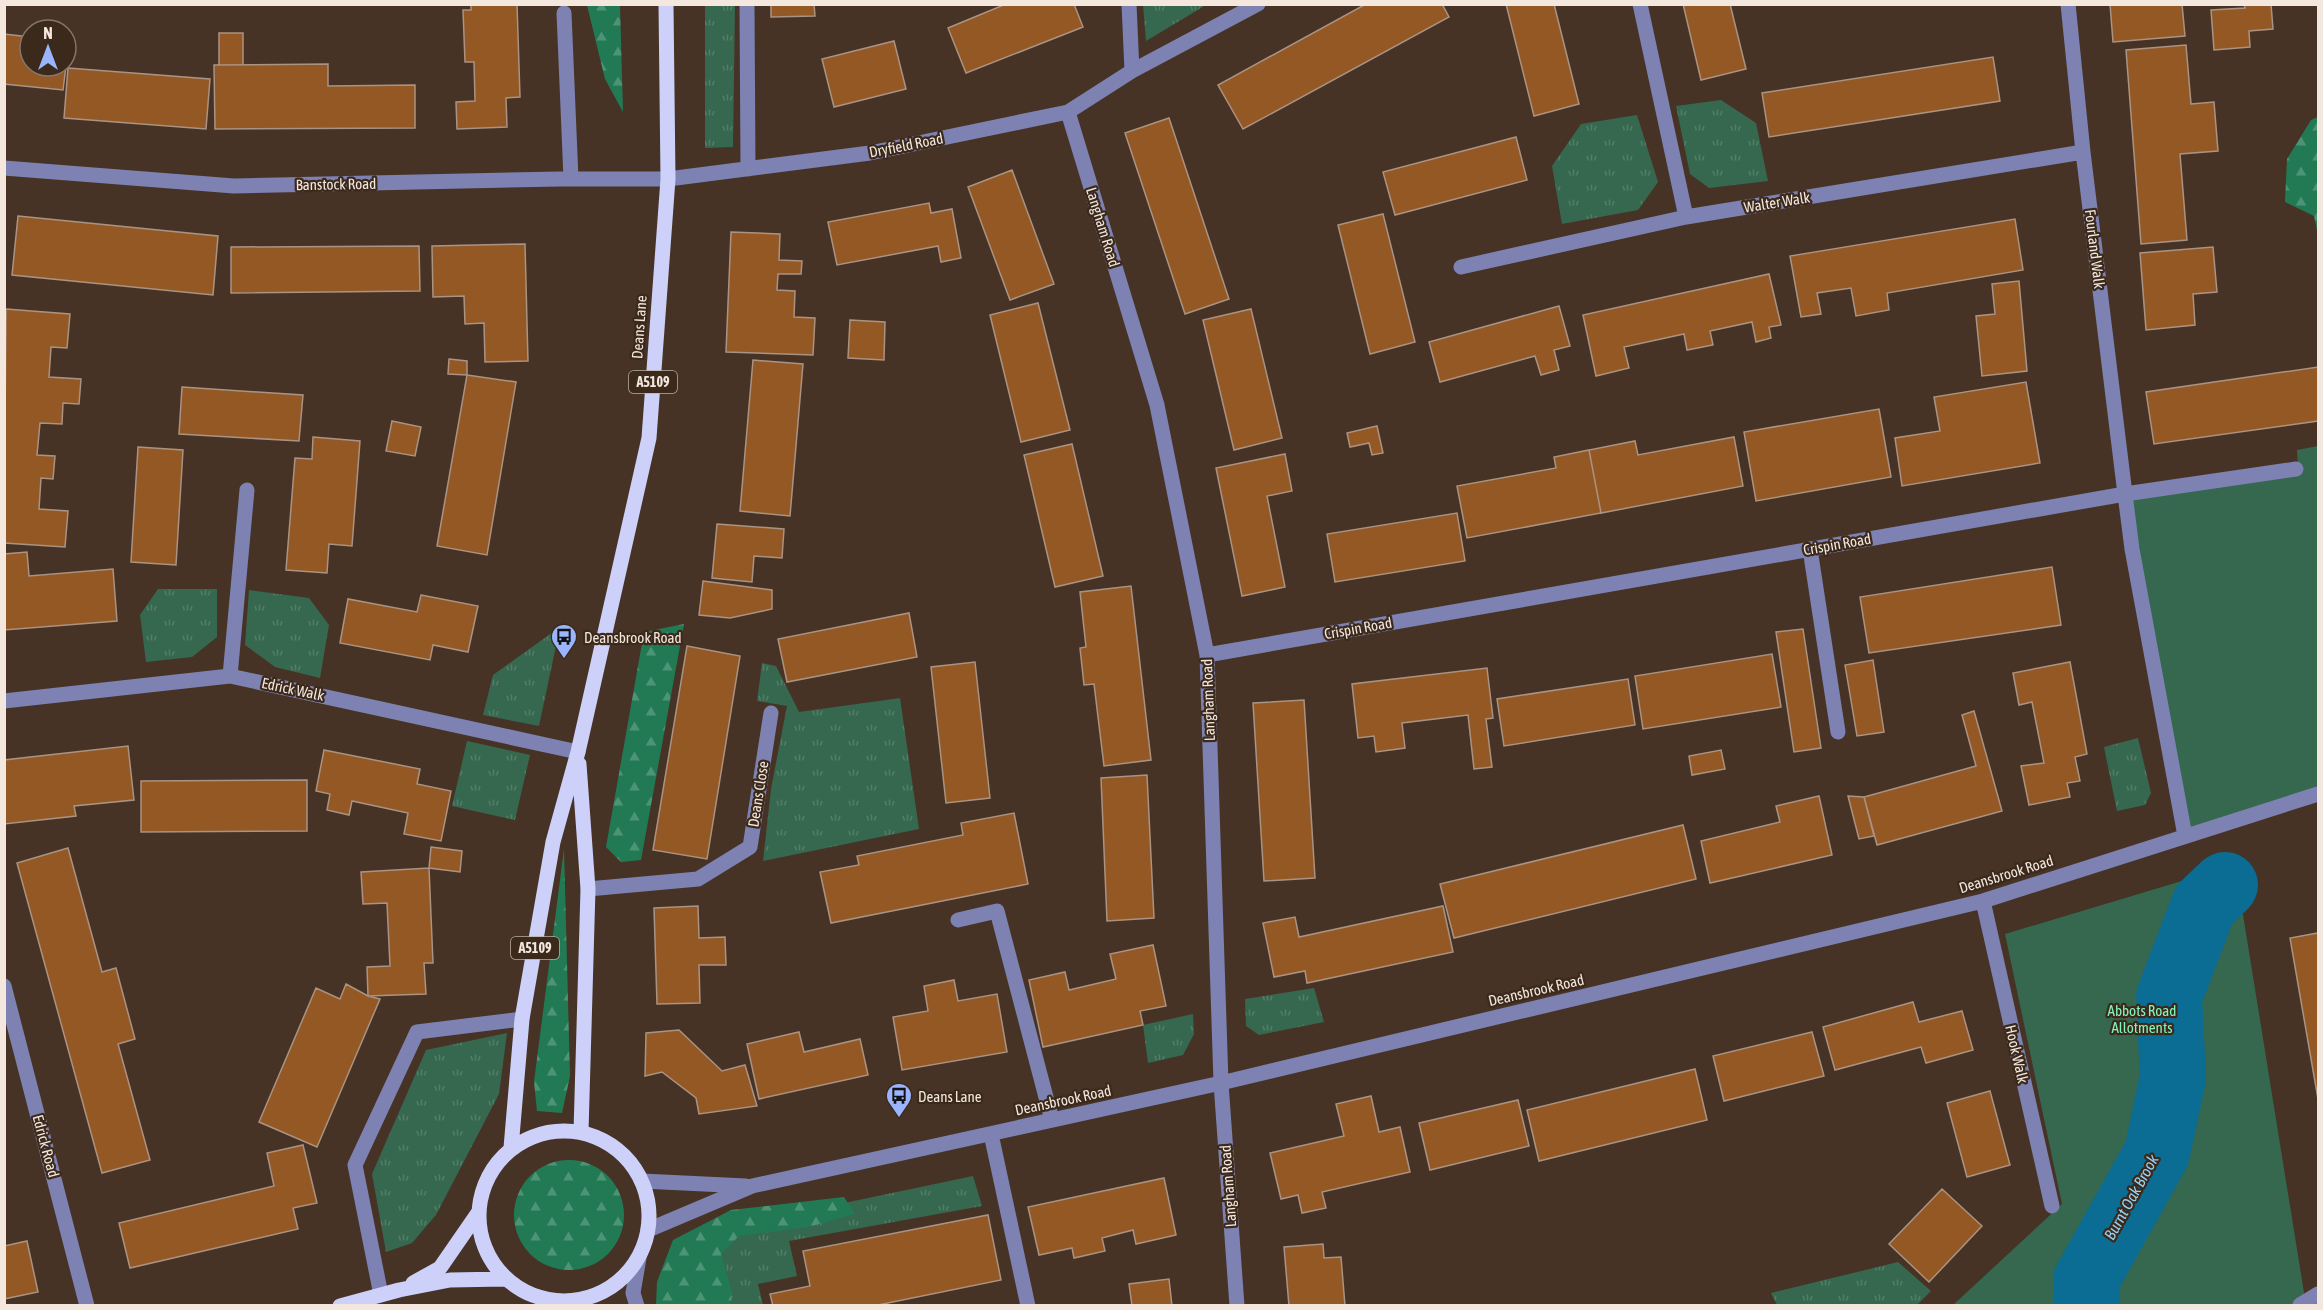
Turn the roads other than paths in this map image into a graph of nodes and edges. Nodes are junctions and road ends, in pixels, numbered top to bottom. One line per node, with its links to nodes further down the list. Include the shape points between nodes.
1 (666, 4): 14 (main road, Deans Lane / A5109)
2 (747, 4): 12 (street)
3 (1129, 4): 8 (street)
4 (1258, 4): 8 (street, Dryfield Road)
5 (1640, 4): 15 (street)
6 (2068, 4): 10 (street, Fourland Walk)
7 (564, 13): 13 (street)
8 (1132, 71): 9 (street, Dryfield Road)
9 (1068, 112): 12 (street, Dryfield Road, via 870,153); 21 (street, Langham Road, via 1157,405)
10 (2083, 152): 15 (street, Walter Walk); 19 (street, Fourland Walk)
11 (4, 168): 13 (street, Banstock Road, via 234,186)
12 (748, 169): 14 (street, Dryfield Road)
13 (572, 179): 14 (street, Banstock Road)
14 (668, 179): 26 (main road, Deans Lane / A5109, via 649,438)
15 (1686, 217): 16 (street, Walter Walk)
16 (1461, 267)
17 (2296, 470): 19 (street, Crispin Road)
18 (247, 490): 22 (street)
19 (2125, 494): 20 (street, Crispin Road); 28 (street)
20 (1810, 549): 21 (street, Crispin Road); 25 (street)
21 (1207, 655): 34 (street, Langham Road)
22 (230, 676): 23 (street, Edrick Walk); 26 (street, Edrick Walk)
23 (4, 700)
24 (771, 713): 29 (street, Deans Close, via 750,847 698,879)
25 (1839, 732)
26 (578, 752): 29 (main road, Deans Lane / A5109); 33 (main road, Deans Lane / A5109, via 553,842)
27 (2319, 794): 28 (street, Deansbrook Road)
28 (2186, 836): 30 (street, Deansbrook Road)
29 (588, 889): 36 (main road, Deans Lane / A5109)
30 (1983, 901): 34 (street, Deansbrook Road); 41 (street, Hook Walk)
31 (958, 920): 35 (street, via 997,911)
32 (4, 986): 50 (street, Edrick Road)
33 (522, 1019): 38 (main road, Deans Lane / A5109); 48 (street, via 417,1032 355,1165)
34 (1221, 1083): 35 (street, Deansbrook Road); 54 (street, Langham Road)
35 (1052, 1120): 37 (street, Deansbrook Road)
36 (580, 1132): 38 (main road, via 537,1134); 39 (main road, via 609,1143 626,1156)
37 (991, 1134): 40 (street, Deansbrook Road); 53 (street)
38 (511, 1148): 42 (main road, via 486,1174)
39 (642, 1181): 40 (street, Deansbrook Road); 43 (main road, via 648,1200)
40 (752, 1186): 43 (street, Deansbrook Road)
41 (2052, 1206)
42 (478, 1214): 45 (main road, via 480,1235 492,1263); 46 (main road, via 440,1268)
43 (648, 1230): 44 (main road)
44 (639, 1258): 49 (main road, via 620,1280 597,1294 568,1301); 52 (street, via 633,1293)
45 (505, 1279): 46 (main road, via 450,1280); 49 (main road)
46 (399, 1290): 48 (main road)
47 (2319, 1294): 55 (street)
48 (381, 1295): 51 (main road)
49 (544, 1301)
50 (87, 1305)
51 (340, 1305)
52 (637, 1305)
53 (1028, 1305)
54 (1237, 1305)
55 (2300, 1305)

